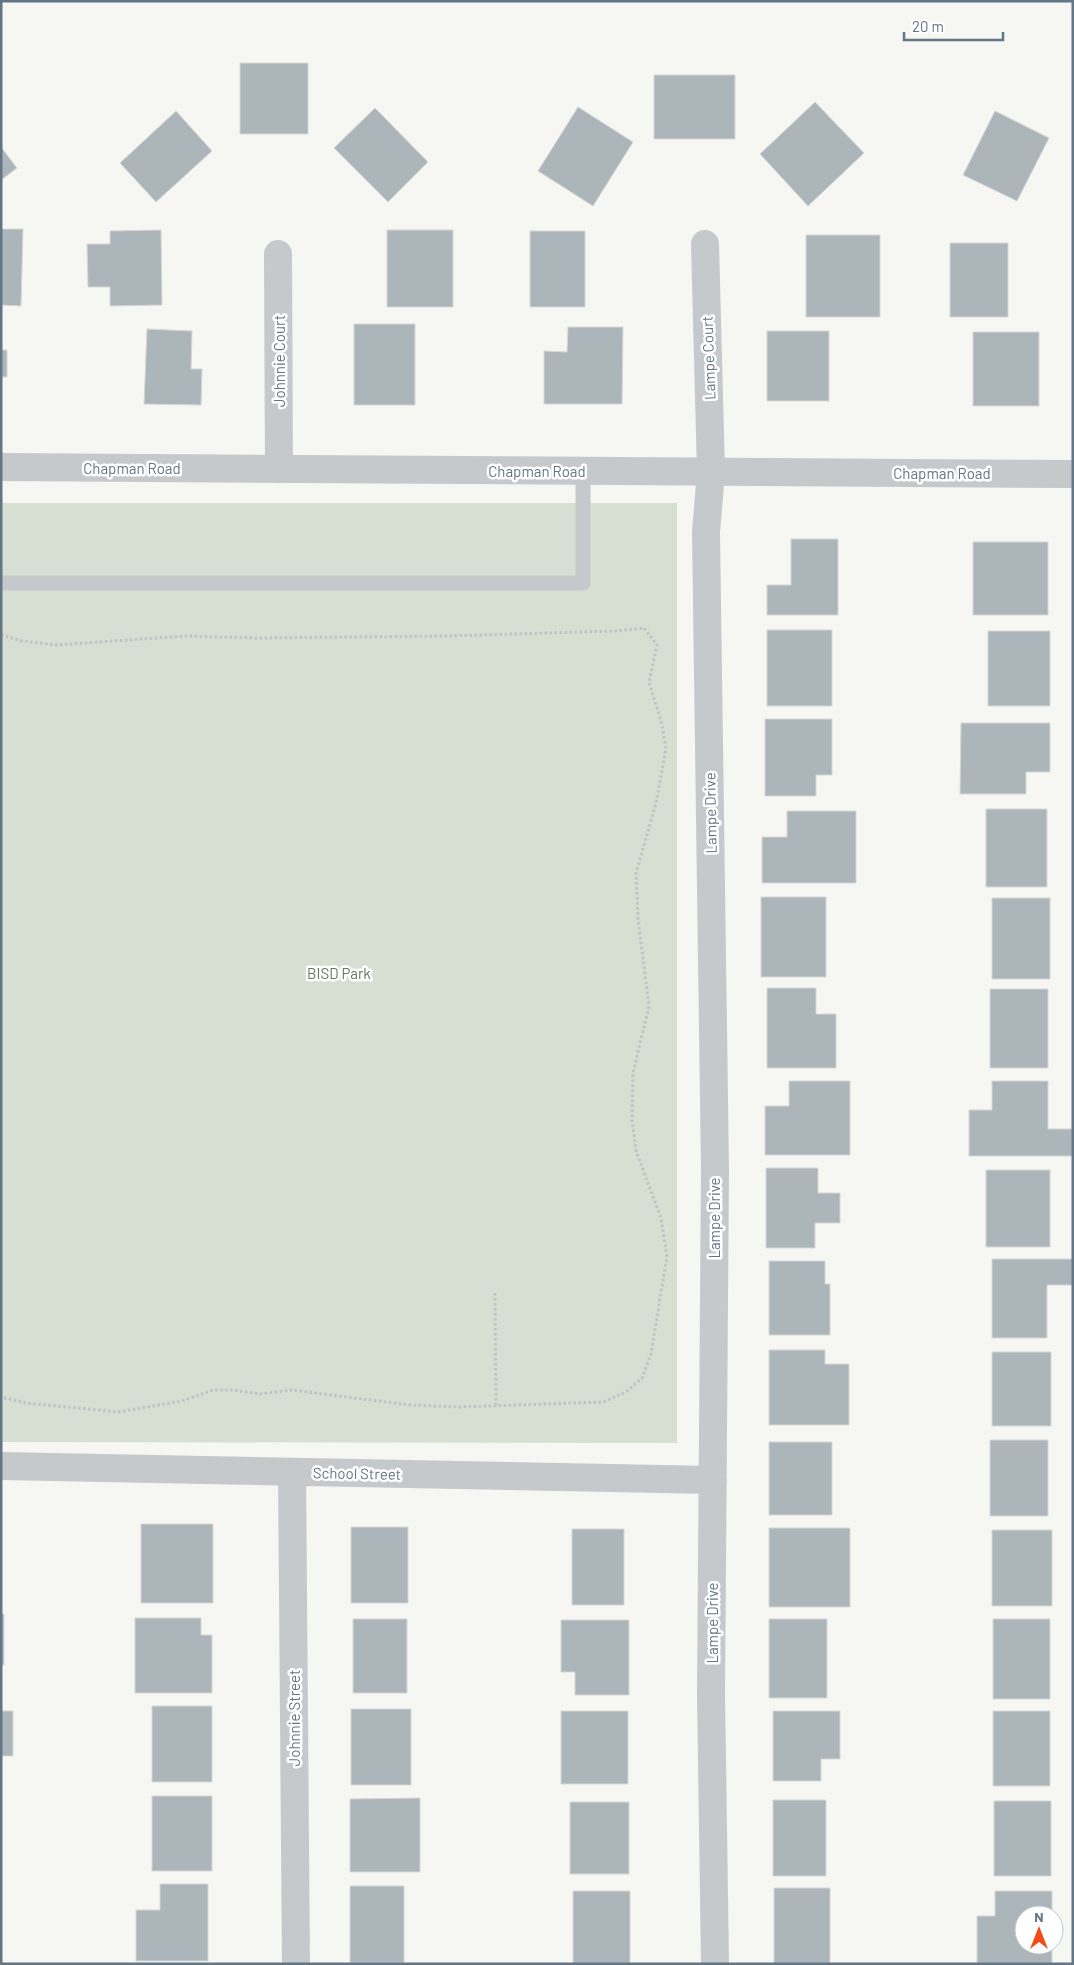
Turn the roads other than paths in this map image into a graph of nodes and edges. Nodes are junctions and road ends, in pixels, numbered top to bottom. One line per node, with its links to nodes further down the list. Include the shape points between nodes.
1 (705, 244): 6 (street, Lampe Court)
2 (278, 254): 4 (street, Johnnie Court)
3 (1, 468): 4 (street, Chapman Road)
4 (280, 469): 5 (street, Chapman Road)
5 (583, 471): 6 (street, Chapman Road); 8 (lane, via 583,583)
6 (710, 472): 7 (street, Chapman Road); 11 (street, Lampe Drive, via 706,532 715,1170)
7 (1073, 474)
8 (1, 583)
9 (1, 1466): 10 (street, School Street)
10 (292, 1472): 11 (street, School Street); 12 (street, Johnnie Street)
11 (713, 1480): 13 (street, Lampe Drive)
12 (296, 1964)
13 (715, 1964)

